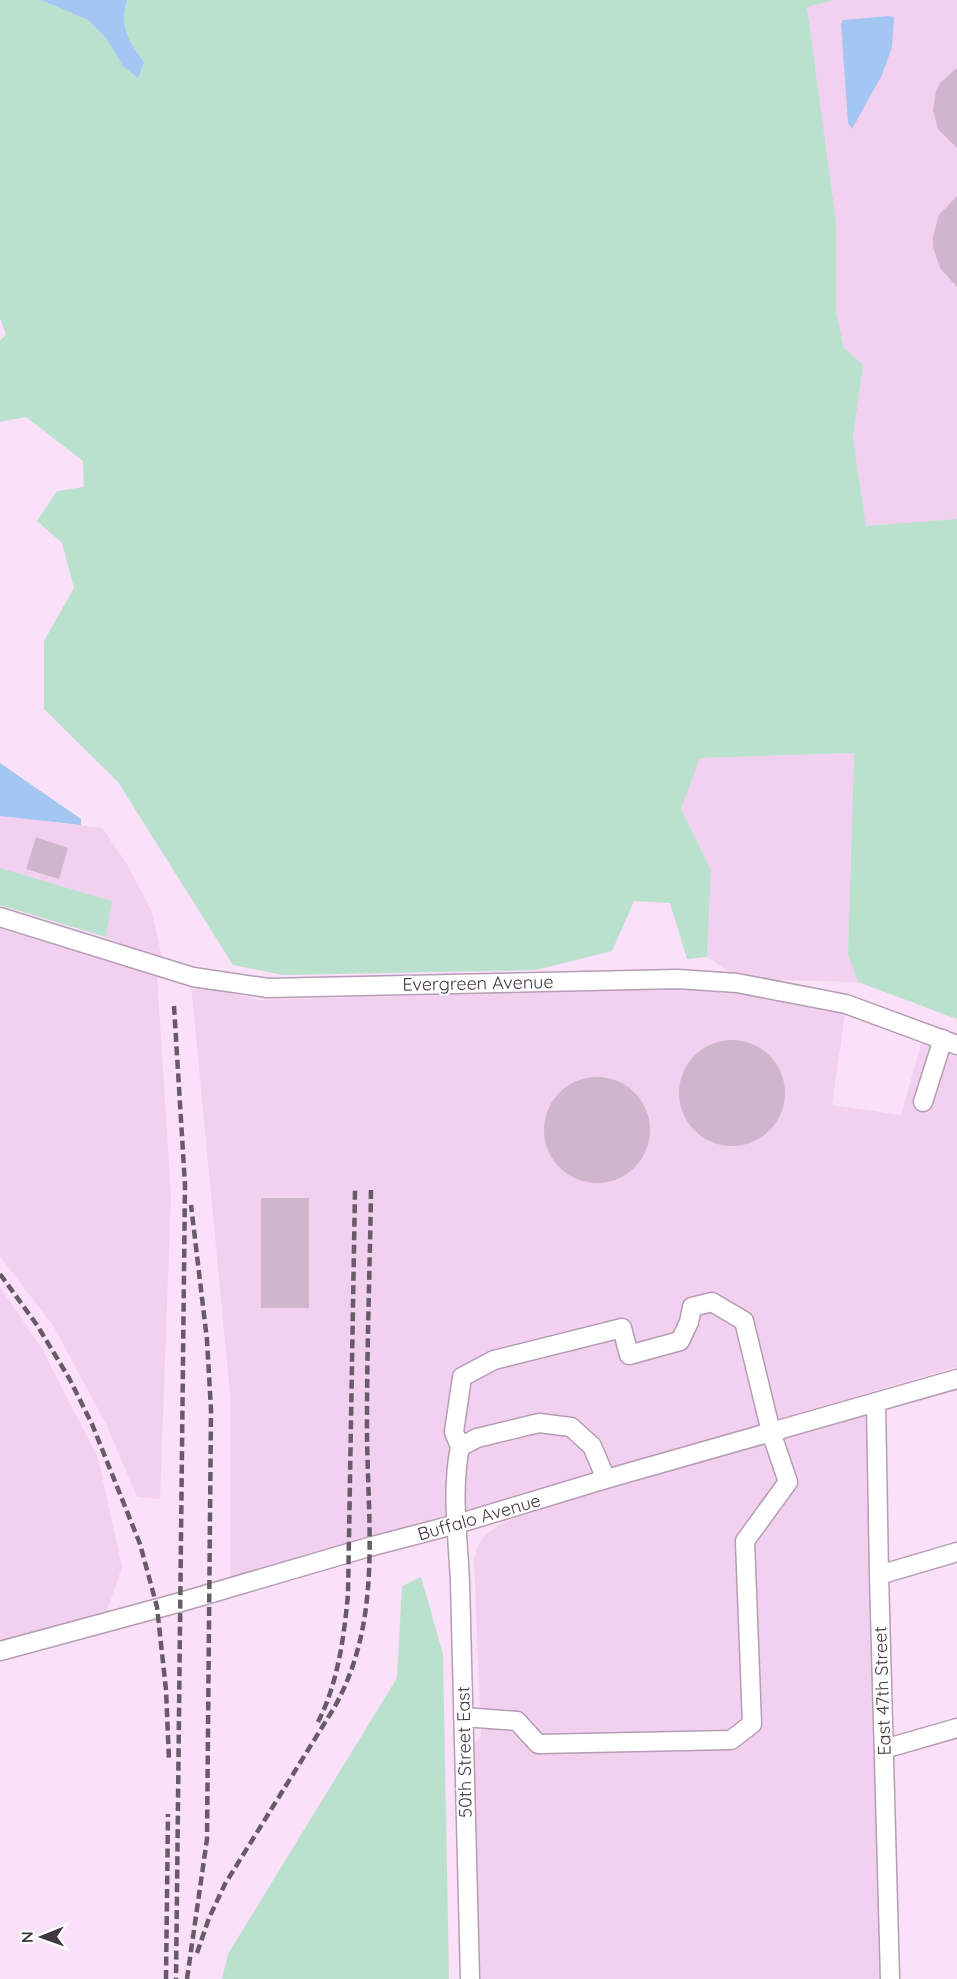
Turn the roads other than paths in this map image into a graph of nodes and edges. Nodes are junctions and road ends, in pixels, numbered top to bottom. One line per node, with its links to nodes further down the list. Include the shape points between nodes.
1 (0, 917): 2 (street, Evergreen Avenue, via 170,971 225,983 268,988 678,979 737,983 846,1004)
2 (950, 1042): 3 (street)
3 (923, 1102)
4 (957, 1379): 5 (street, Buffalo Avenue)
5 (876, 1402): 6 (street, Buffalo Avenue); 11 (street, East 47th Street)
6 (771, 1432): 7 (street, 50th Street East, via 744,1321 712,1302 692,1307 680,1341 651,1350 630,1355 622,1328 494,1360 462,1377 454,1432); 8 (street, Buffalo Avenue); 13 (street, via 788,1482 745,1541 752,1724 731,1740 538,1744 517,1721)
7 (460, 1447): 8 (street, via 477,1438 539,1423 571,1427 592,1446); 9 (street, 50th Street East, via 456,1465)
8 (606, 1479): 9 (street, Buffalo Avenue)
9 (457, 1524): 12 (street, Buffalo Avenue); 13 (street, 50th Street East)
10 (957, 1552): 11 (street)
11 (879, 1575): 15 (street, East 47th Street)
12 (0, 1651)
13 (463, 1717): 16 (street, 50th Street East)
14 (957, 1728): 15 (street)
15 (884, 1749): 17 (street, East 47th Street)
16 (470, 1979)
17 (890, 1979)

